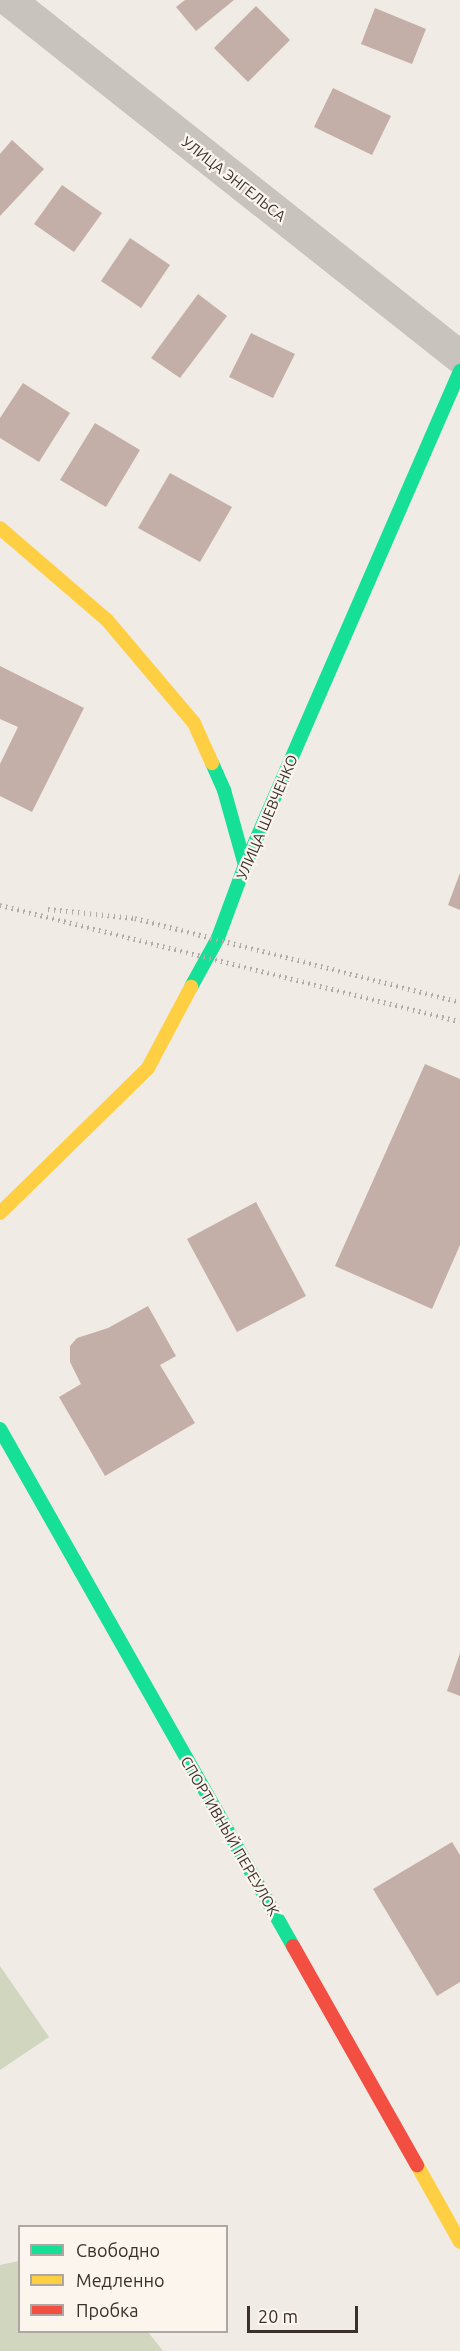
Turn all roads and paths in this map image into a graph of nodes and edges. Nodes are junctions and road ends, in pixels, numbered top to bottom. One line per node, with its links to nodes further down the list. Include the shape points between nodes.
1 (9, 0): 2 (street, УЛИЦА ЭНГЕЛЬСА)
2 (460, 357)
3 (460, 371): 5 (street, УЛИЦА ШЕВЧЕНКО)
4 (0, 528): 5 (street, via 107,621 194,723 224,790)
5 (245, 865): 6 (street, УЛИЦА ШЕВЧЕНКО, via 218,938 148,1068)
6 (0, 1213)
7 (0, 1429): 8 (street, СПОРТИВНЫЙ ПЕРЕУЛОК)
8 (460, 2242)

